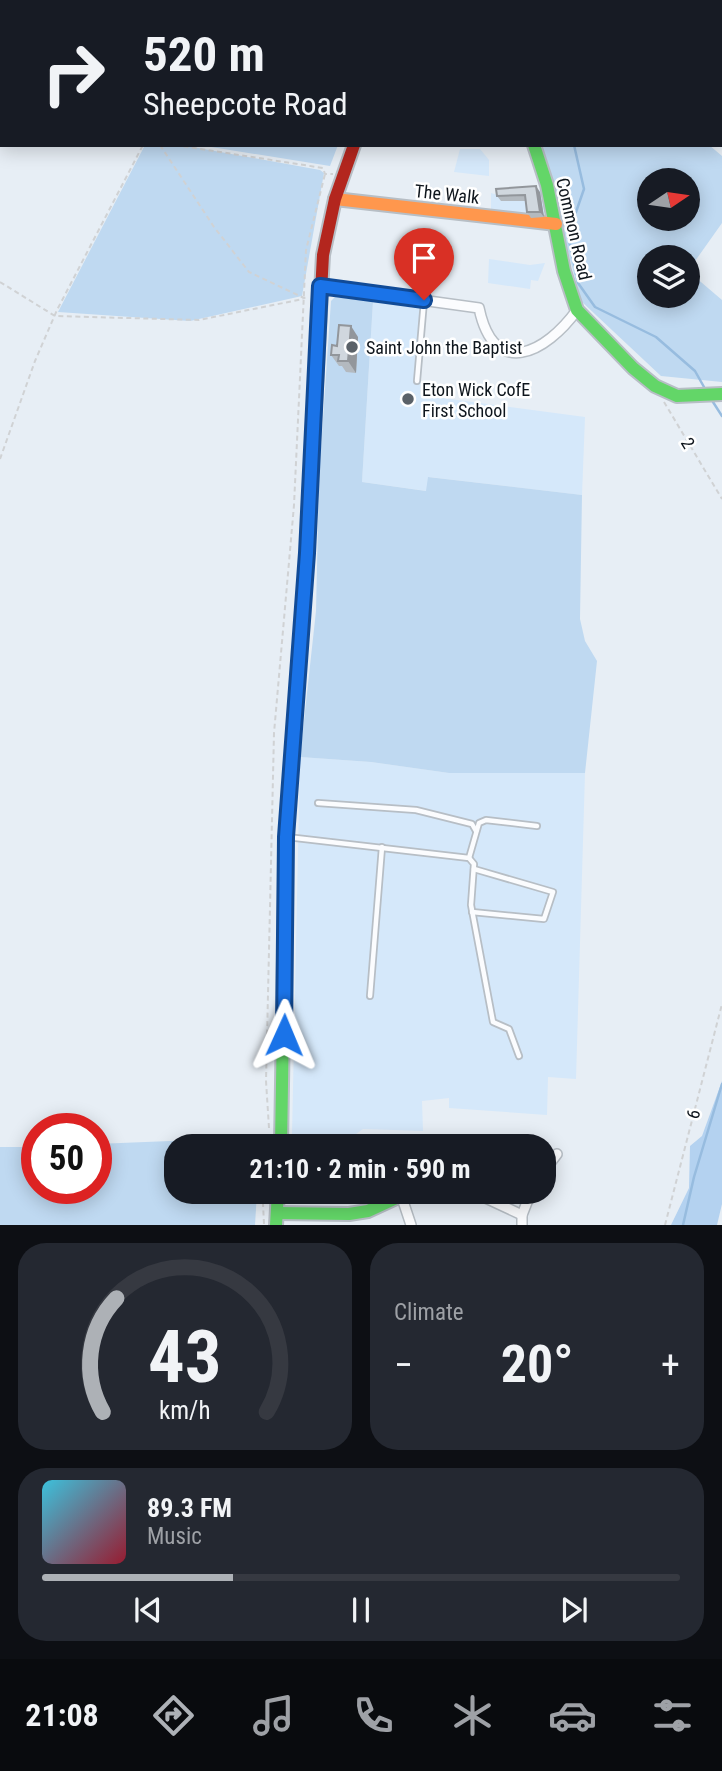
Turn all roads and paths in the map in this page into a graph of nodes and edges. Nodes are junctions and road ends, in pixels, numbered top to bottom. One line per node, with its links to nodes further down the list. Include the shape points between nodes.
1 (142, 147): 13 (path)
2 (161, 147): 10 (path, via 214,228 250,272)
3 (189, 147): 10 (path, via 323,168 306,250)
4 (353, 147): 6 (main road)
5 (535, 147): 7 (main road, Common Road)
6 (335, 199): 7 (main road, The Walk); 9 (main road)
7 (556, 224): 12 (main road, Common Road)
8 (0, 282): 13 (path)
9 (320, 289): 10 (path); 11 (street); 22 (main road)
10 (304, 298): 13 (path, via 199,320); 30 (path, via 295,505 274,733 266,1080)
11 (424, 300): 12 (street, via 479,308 490,339 505,351 520,352 535,350 551,339); 14 (lane)
12 (577, 310): 15 (main road, Common Road)
13 (55, 316): 17 (path)
14 (417, 381)
15 (655, 386): 16 (main road, Common Road, via 677,396); 18 (path, 2)
16 (722, 394)
17 (0, 459)
18 (722, 499)
19 (318, 803): 21 (lane, via 416,810 471,824)
20 (537, 826): 21 (lane, via 485,820)
21 (476, 831): 24 (lane)
22 (286, 837): 23 (lane); 31 (main road)
23 (382, 847): 24 (lane); 27 (lane)
24 (469, 858): 25 (lane)
25 (474, 869): 26 (lane); 26 (lane, via 553,892 544,919)
26 (472, 912): 29 (lane, via 493,1022 509,1030)
27 (370, 996)
28 (722, 1004): 40 (path, 6)
29 (519, 1056)
30 (270, 1133)
31 (281, 1134)
32 (263, 1204): 38 (path)
33 (382, 1204): 36 (main road, via 349,1214)
34 (407, 1204): 39 (street)
35 (495, 1204): 37 (street)
36 (276, 1219)
37 (522, 1220)
38 (264, 1225)
39 (411, 1225)
40 (664, 1225)

